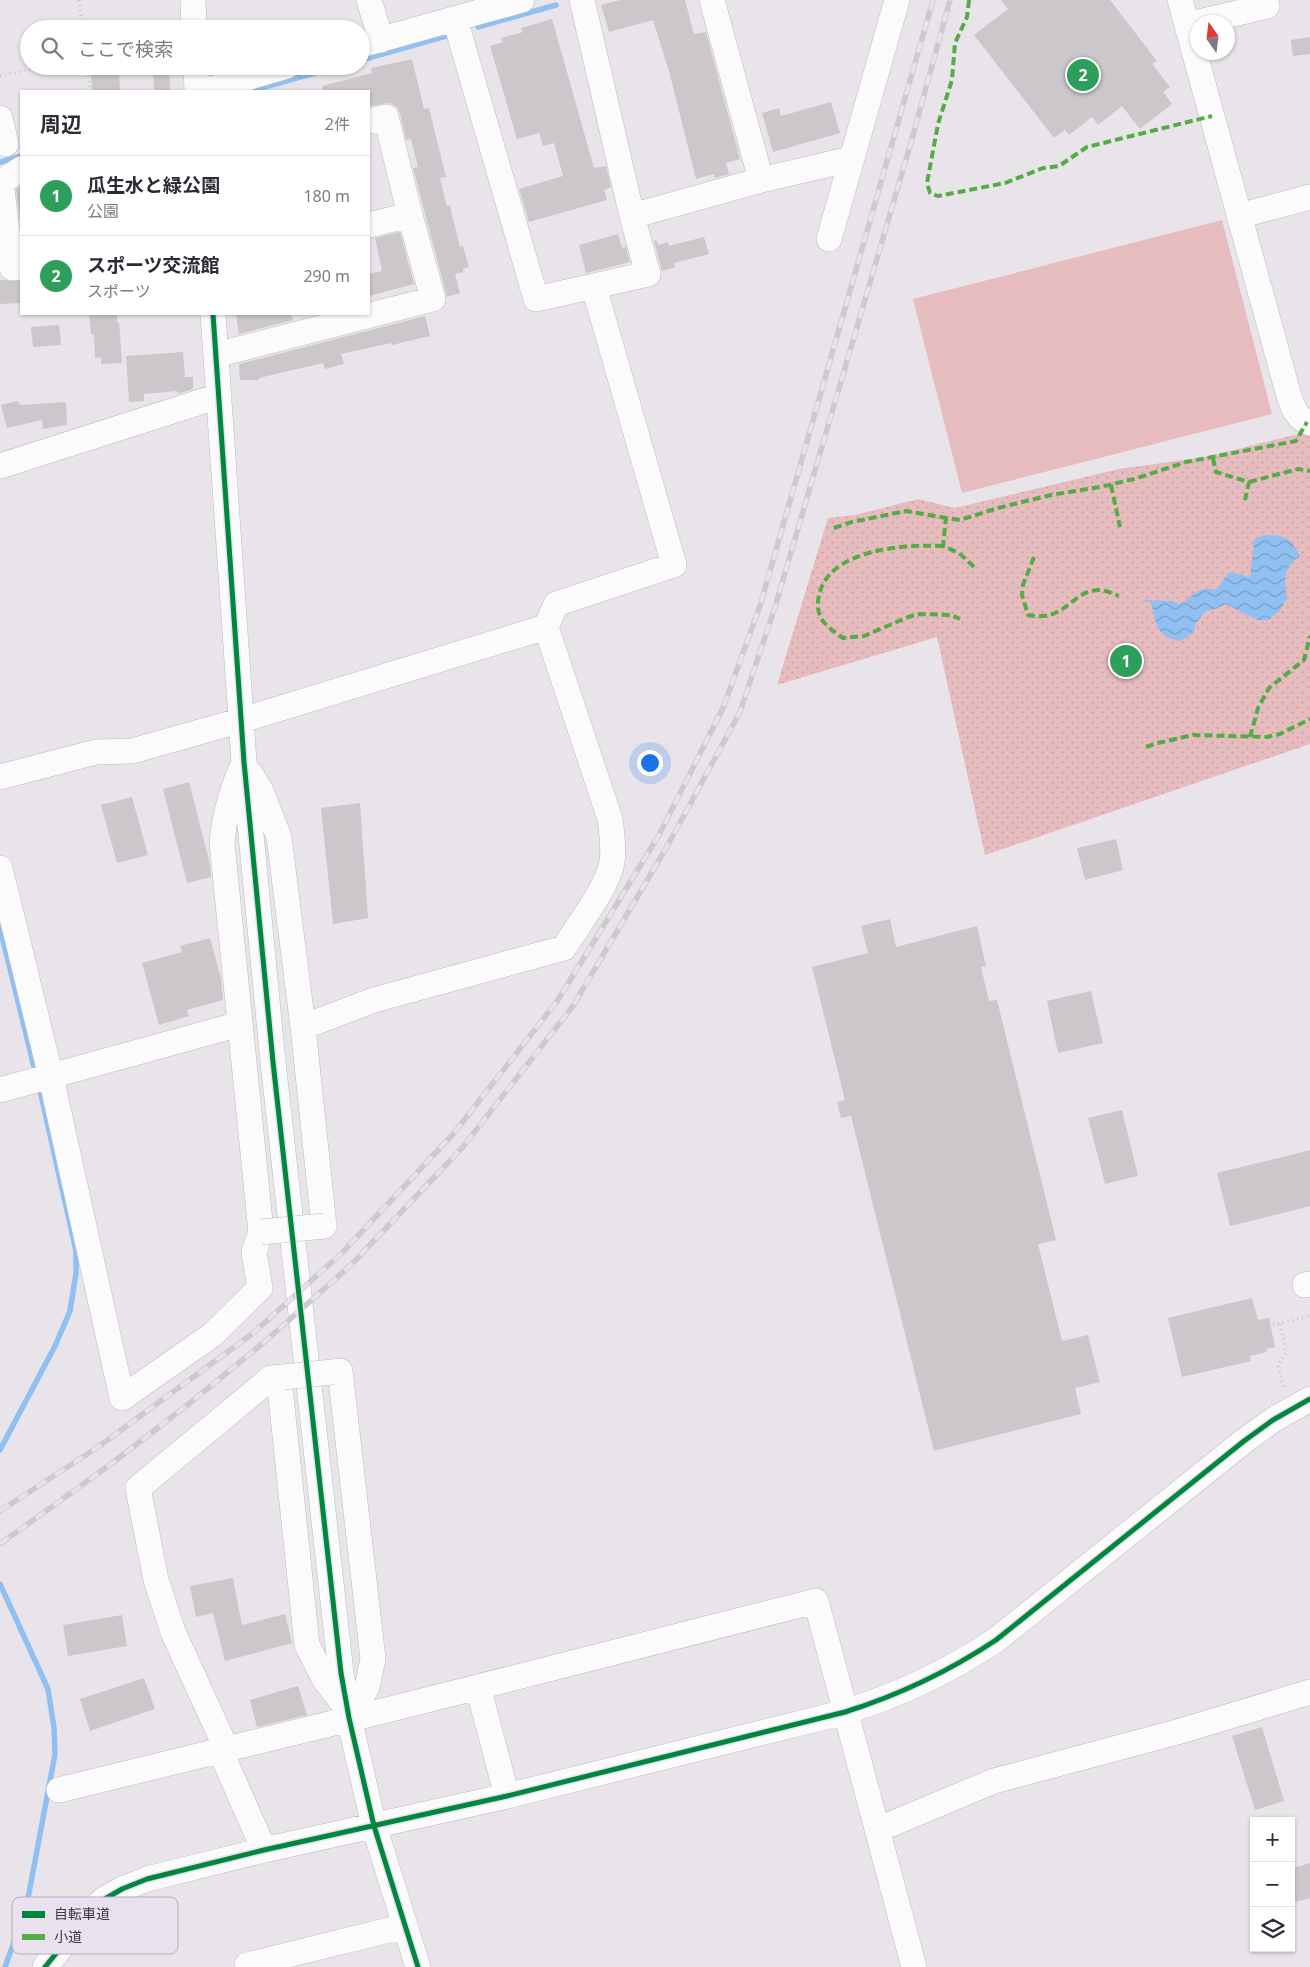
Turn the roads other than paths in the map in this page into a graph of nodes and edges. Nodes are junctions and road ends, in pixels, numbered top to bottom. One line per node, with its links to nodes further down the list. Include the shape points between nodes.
1 (193, 0): 12 (street)
2 (369, 0): 13 (street)
3 (522, 0): 11 (street)
4 (582, 0): 29 (street)
5 (712, 0): 26 (street)
6 (897, 0): 24 (street)
7 (1180, 0): 10 (street)
8 (1268, 6): 9 (street)
9 (1232, 15)
10 (1190, 16)
11 (455, 19): 15 (street); 34 (street, via 536,299)
12 (194, 20)
13 (370, 20)
14 (370, 21): 15 (street)
15 (371, 42)
16 (1203, 60): 30 (street)
17 (196, 75): 19 (street)
18 (256, 75): 20 (street)
19 (197, 90)
20 (209, 90)
21 (0, 118): 23 (street)
22 (370, 121): 28 (street, via 386,117)
23 (9, 143)
24 (851, 159): 26 (street); 32 (street)
25 (20, 170): 33 (street, via 1,182 12,268)
26 (761, 180): 29 (street)
27 (1310, 197): 30 (street)
28 (410, 215): 31 (street); 36 (street, via 433,299)
29 (632, 216): 34 (street, via 648,274)
30 (1239, 216): 38 (street, via 1294,411)
31 (370, 225)
32 (829, 239)
33 (20, 267)
34 (594, 287): 40 (street, via 674,565 556,604)
35 (213, 315): 36 (street)
36 (216, 355): 37 (street)
37 (219, 396): 39 (street); 41 (street)
38 (1310, 423)
39 (0, 466)
40 (546, 627): 41 (street); 46 (street, via 610,819 613,850 606,880 564,948 374,1000)
41 (242, 720): 42 (street); 43 (street, via 132,751 96,752)
42 (244, 762): 45 (street, via 233,789 222,843); 46 (street, via 261,791 279,837); 55 (street, via 277,1091)
43 (0, 777)
44 (0, 868): 47 (street)
45 (240, 1024): 47 (street); 49 (street)
46 (303, 1027): 49 (street, bridge, via 324,1226)
47 (43, 1079): 48 (street); 49 (street, via 122,1398 212,1335 260,1288 254,1252)
48 (0, 1090)
49 (261, 1232)
50 (281, 1377): 55 (street, via 307,1645 325,1680); 55 (street, bridge, via 340,1371 373,1659 367,1687); 56 (street, via 272,1378 138,1488 156,1580 173,1632)
51 (1300, 1405): 54 (street, via 1244,1441 996,1640 935,1678)
52 (478, 1687): 54 (street, via 816,1602); 55 (street); 58 (street)
53 (1310, 1692): 60 (street, via 994,1781)
54 (845, 1712): 58 (street); 60 (street)
55 (348, 1713): 56 (street); 59 (street)
56 (223, 1749): 57 (street); 61 (street)
57 (59, 1790)
58 (507, 1796): 59 (street)
59 (374, 1826): 61 (street); 63 (street)
60 (877, 1830): 68 (street)
61 (264, 1850): 62 (street, via 148,1879)
62 (108, 1897)
63 (405, 1926): 66 (street); 67 (street)
64 (56, 1954): 65 (street)
65 (45, 1967)
66 (247, 1967)
67 (418, 1967)
68 (914, 1967)

